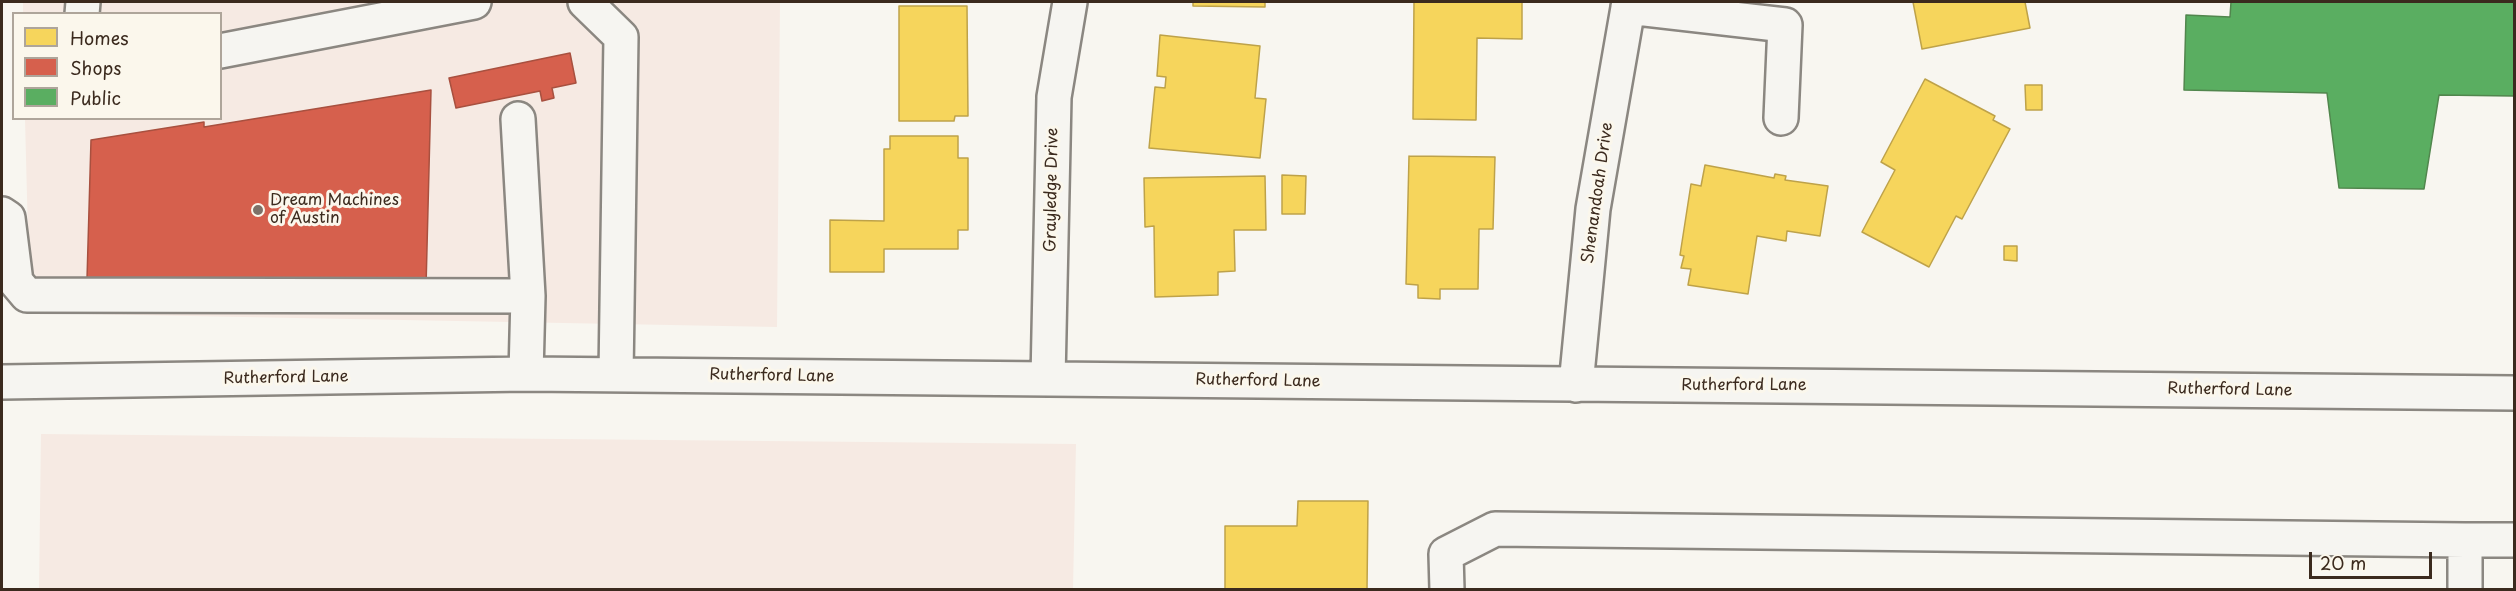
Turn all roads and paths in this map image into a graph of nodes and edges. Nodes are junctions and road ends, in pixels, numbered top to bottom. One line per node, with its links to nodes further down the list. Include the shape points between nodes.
1 (474, 2): 5 (street)
2 (585, 2): 11 (street, via 621,37)
3 (1070, 2): 12 (street, Grayledge Drive, via 1054,97)
4 (1629, 4): 6 (street, via 1785,25); 14 (street, Shenandoah Drive, via 1593,209)
5 (222, 51)
6 (1781, 118)
7 (518, 119): 9 (street)
8 (2, 214): 9 (street, via 8,218 16,282 27,295)
9 (528, 296): 10 (street)
10 (526, 374): 11 (street, Rutherford Lane); 13 (street, Rutherford Lane)
11 (616, 375): 12 (street, Rutherford Lane)
12 (1048, 379): 14 (street, Rutherford Lane)
13 (2, 381)
14 (1576, 385): 15 (street, Rutherford Lane)
15 (2514, 393)
16 (2465, 540): 17 (street); 18 (street, via 1495,529 1446,554); 19 (street)
17 (2514, 540)
18 (1447, 590)
19 (2465, 590)

